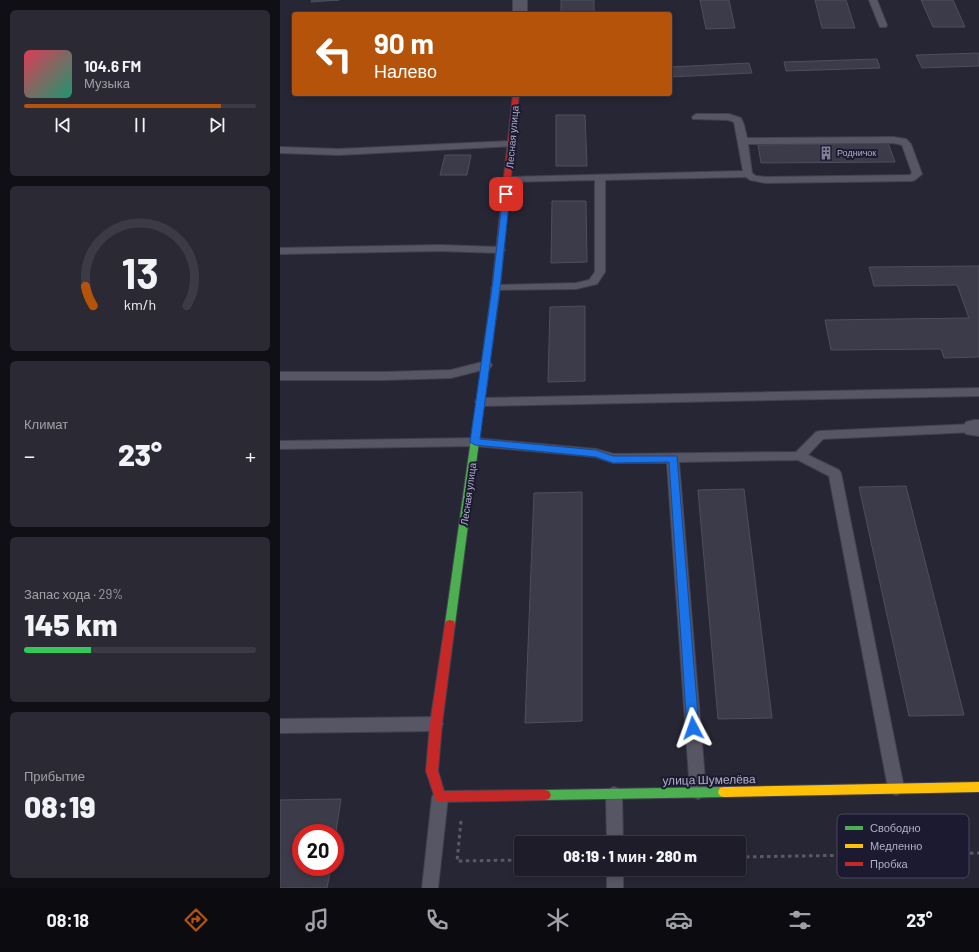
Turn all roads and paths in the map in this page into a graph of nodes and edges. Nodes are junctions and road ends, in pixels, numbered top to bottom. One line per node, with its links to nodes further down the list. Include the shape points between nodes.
1 (520, 0): 3 (street)
2 (873, 0): 4 (lane)
3 (520, 12)
4 (883, 25)
5 (516, 96): 8 (street, Лесная улица)
6 (696, 117): 7 (lane, via 729,117 738,120)
7 (743, 141): 10 (lane); 10 (lane, via 903,141 917,174 912,178 766,180 753,178)
8 (512, 144): 9 (lane, via 339,152); 12 (street, Лесная улица)
9 (280, 150)
10 (748, 174): 11 (lane)
11 (600, 177): 12 (lane); 15 (lane, via 600,272 594,282 576,286)
12 (508, 179): 13 (street, Лесная улица)
13 (500, 250): 14 (lane, via 439,248); 15 (street, Лесная улица)
14 (280, 251)
15 (496, 288): 16 (street, Лесная улица)
16 (486, 365): 17 (lane, via 451,374); 19 (street, Лесная улица)
17 (280, 376)
18 (979, 392): 19 (lane)
19 (481, 402): 21 (street, Лесная улица)
20 (976, 428): 23 (lane, via 820,435)
21 (475, 442): 22 (lane); 24 (lane, via 596,453 613,459); 25 (street, Лесная улица)
22 (280, 445)
23 (799, 456): 24 (lane); 28 (lane, via 835,473)
24 (674, 458): 29 (lane)
25 (436, 724): 26 (lane); 31 (street, Лесная улица, via 432,771)
26 (280, 726)
27 (979, 787): 28 (street, улица Шумелёва)
28 (896, 788): 29 (street, улица Шумелёва)
29 (698, 792): 30 (street, улица Шумелёва)
30 (614, 794): 32 (street, улица Шумелёва); 33 (lane)
31 (440, 797): 32 (street, улица Шумелёва); 40 (lane)
32 (463, 797): 38 (path, via 457,861)
33 (615, 836)
34 (969, 853): 35 (path)
35 (979, 853)
36 (837, 855): 37 (path)
37 (746, 857)
38 (514, 860)
39 (615, 876): 41 (lane)
40 (430, 888)
41 (616, 888)

